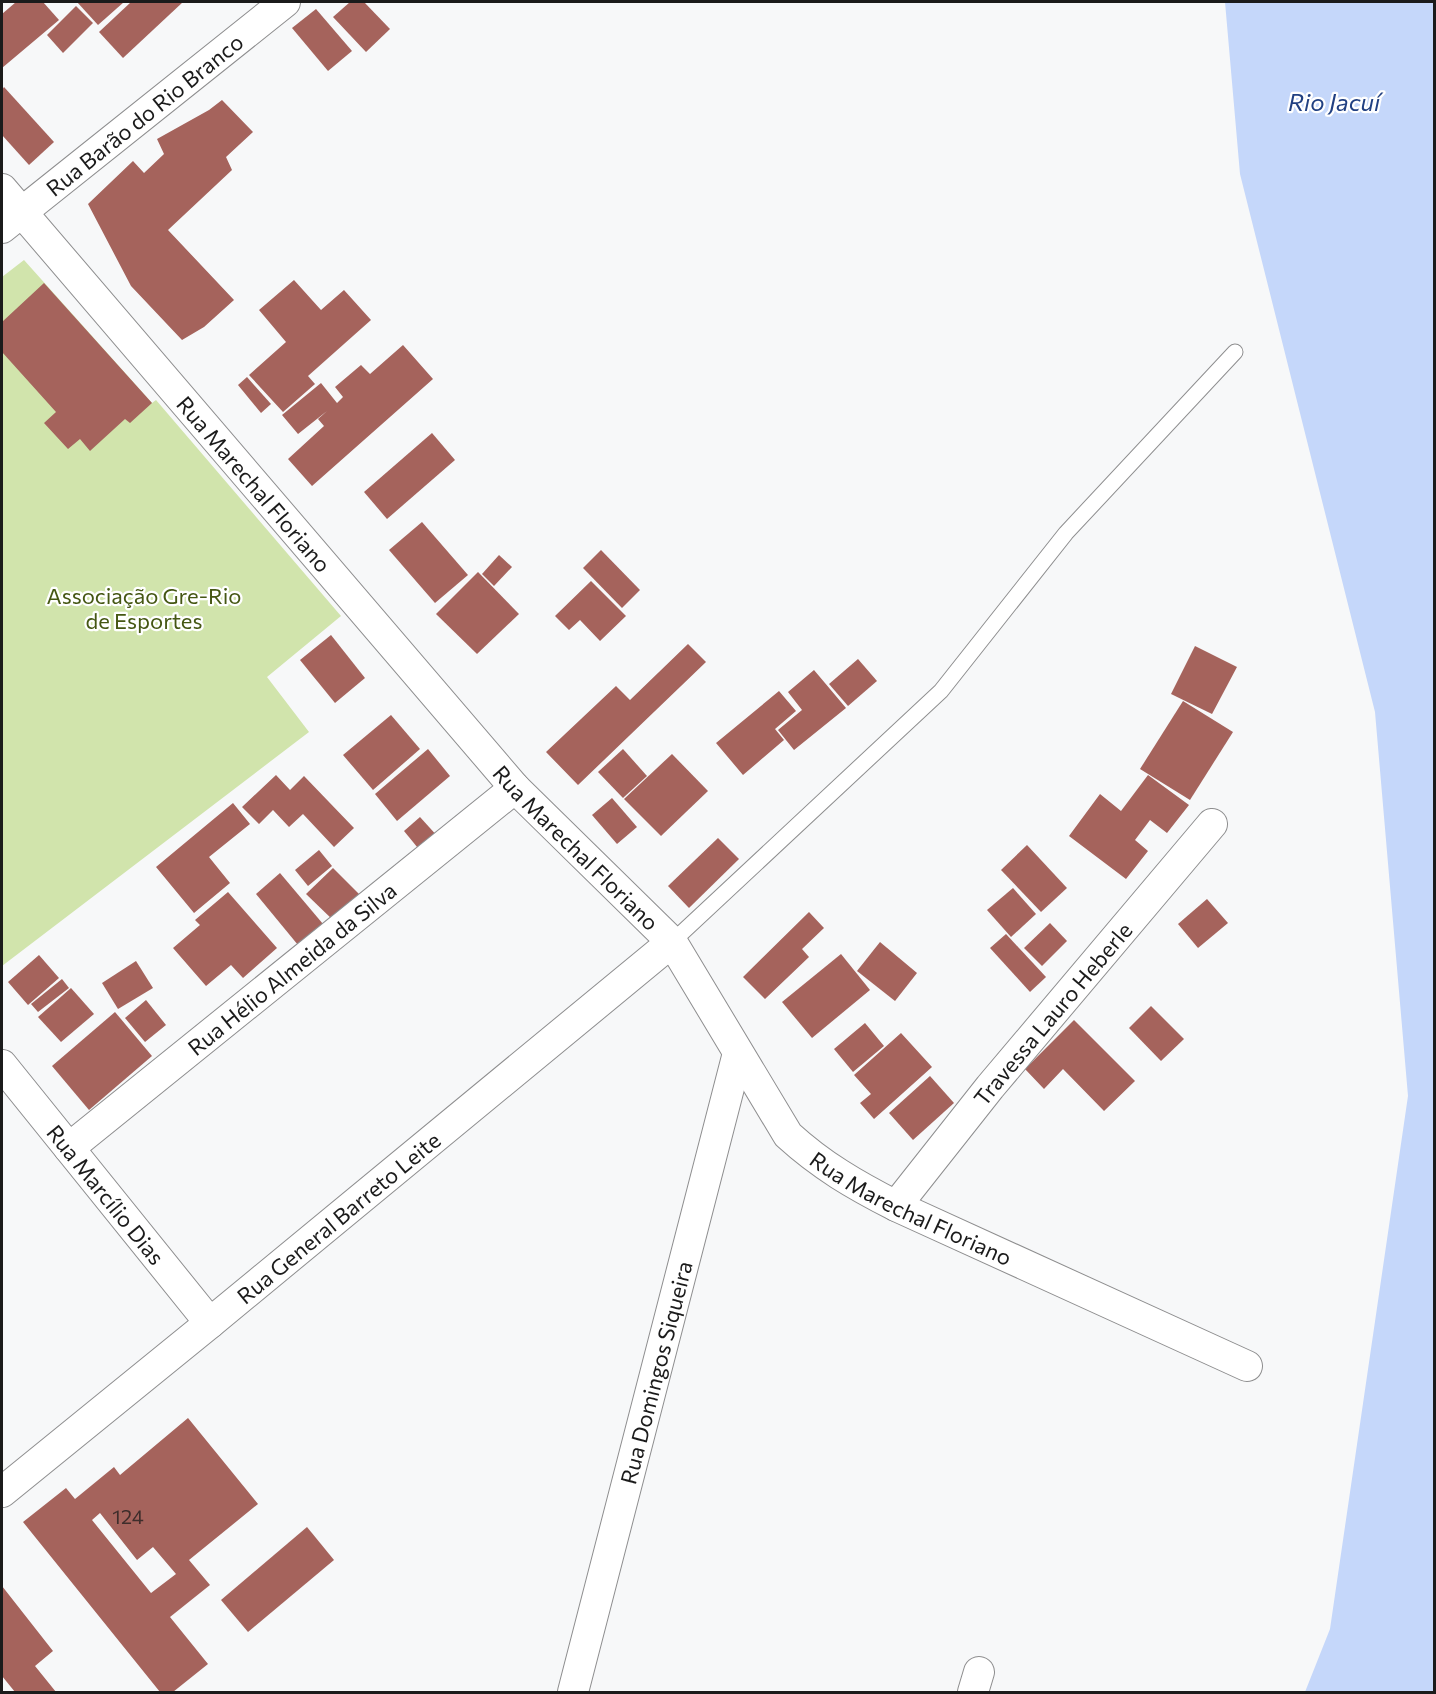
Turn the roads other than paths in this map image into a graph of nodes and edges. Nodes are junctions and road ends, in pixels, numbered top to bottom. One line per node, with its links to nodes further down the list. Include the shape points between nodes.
1 (285, 2): 3 (street, Rua Barão do Rio Branco)
2 (2, 189): 3 (street, Rua Marechal Floriano)
3 (12, 220): 5 (street, Rua Marechal Floriano)
4 (1234, 352): 7 (lane, via 1066,533 941,690)
5 (515, 788): 7 (street, Rua Marechal Floriano); 10 (street, Rua Hélio Almeida da Silva)
6 (1212, 824): 11 (street, Travessa Lauro Heberle, via 990,1087)
7 (672, 942): 8 (street, Rua Marechal Floriano); 12 (street, Rua General Barreto Leite)
8 (738, 1053): 11 (street, Rua Marechal Floriano, via 788,1135 814,1159 852,1184); 15 (street, Rua Domingos Siqueira)
9 (2, 1065): 10 (street, Rua Marcílio Dias)
10 (69, 1148): 12 (street, Rua Marcílio Dias)
11 (896, 1206): 13 (street, Rua Marechal Floriano)
12 (210, 1323): 14 (street, Rua General Barreto Leite)
13 (1247, 1366)
14 (2, 1492)
15 (573, 1692)

